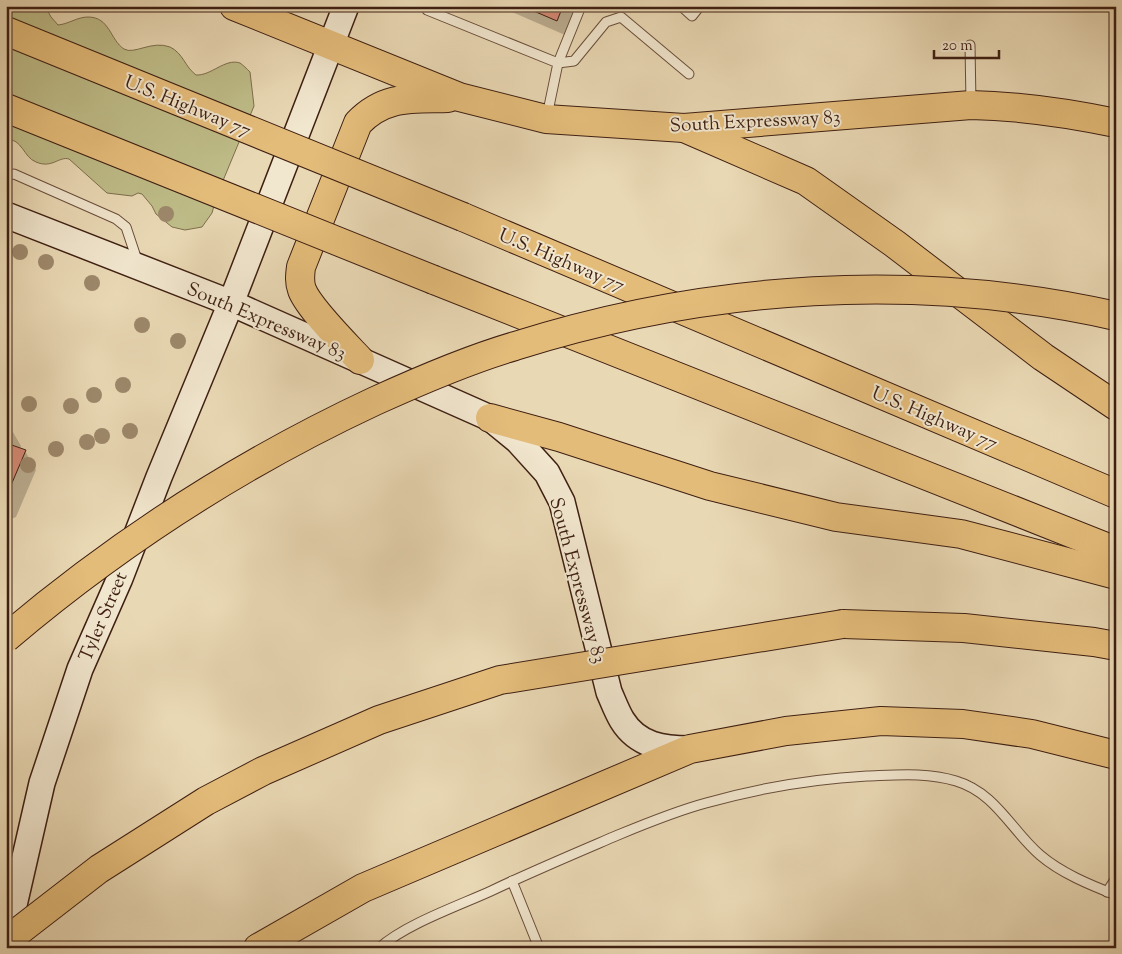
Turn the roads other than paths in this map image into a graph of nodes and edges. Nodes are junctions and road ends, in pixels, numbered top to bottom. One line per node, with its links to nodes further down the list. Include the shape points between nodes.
1 (234, 6): 8 (main road, South Expressway 83)
2 (346, 6): 8 (main road, Tyler Street)
3 (428, 6): 10 (lane, via 427,10)
4 (581, 6): 10 (lane)
5 (681, 6): 6 (lane, via 692,16)
6 (700, 6)
7 (6, 32): 26 (main road, U.S. Highway 77, bridge, via 463,217)
8 (330, 45): 12 (main road, South Expressway 83); 21 (main road, Tyler Street)
9 (970, 45): 13 (lane)
10 (558, 62): 11 (lane, via 574,61 606,22 621,17); 15 (lane)
11 (689, 74)
12 (459, 97): 15 (main road, South Expressway 83); 23 (main road, via 398,99 379,106 358,122 300,267 303,292 313,308)
13 (971, 105): 16 (main road, South Expressway 83, via 1006,106); 17 (main road, South Expressway 83)
14 (6, 108): 27 (main road, bridge)
15 (546, 119): 17 (main road, South Expressway 83)
16 (1116, 123)
17 (684, 128): 24 (main road, via 806,181 1043,357)
18 (6, 176): 20 (lane, via 14,174 116,219 126,228)
19 (6, 215): 20 (main road, South Expressway 83)
20 (139, 267): 21 (main road, South Expressway 83)
21 (231, 303): 23 (main road, South Expressway 83); 37 (main road, Tyler Street, via 80,669 42,783)
22 (1116, 316): 29 (main road, bridge, via 972,294 847,290 729,298 620,317 557,333 409,386 278,450 155,525 95,567)
23 (360, 360): 25 (main road, South Expressway 83)
24 (1116, 406)
25 (490, 418): 28 (main road, via 710,486 836,517 961,534); 31 (main road, South Expressway 83, via 518,441 547,473 562,502 609,692 623,722 650,745)
26 (1116, 494)
27 (1116, 551)
28 (1116, 575)
29 (6, 638)
30 (1116, 646): 37 (main road, bridge, via 964,628 843,624 500,680 379,720 262,771 206,801 99,869)
31 (690, 749): 32 (main road, South Expressway 83, via 786,730 881,721 973,725 1032,734); 38 (main road, via 363,888)
32 (1116, 755)
33 (1116, 878): 35 (lane)
34 (512, 881): 35 (lane, via 665,816 706,803 827,780 914,775 958,781 981,793 997,806 1041,856); 39 (lane, via 395,936); 40 (lane)
35 (1107, 892): 36 (lane)
36 (1116, 895)
37 (6, 940)
38 (258, 948)
39 (379, 948)
40 (540, 948)

